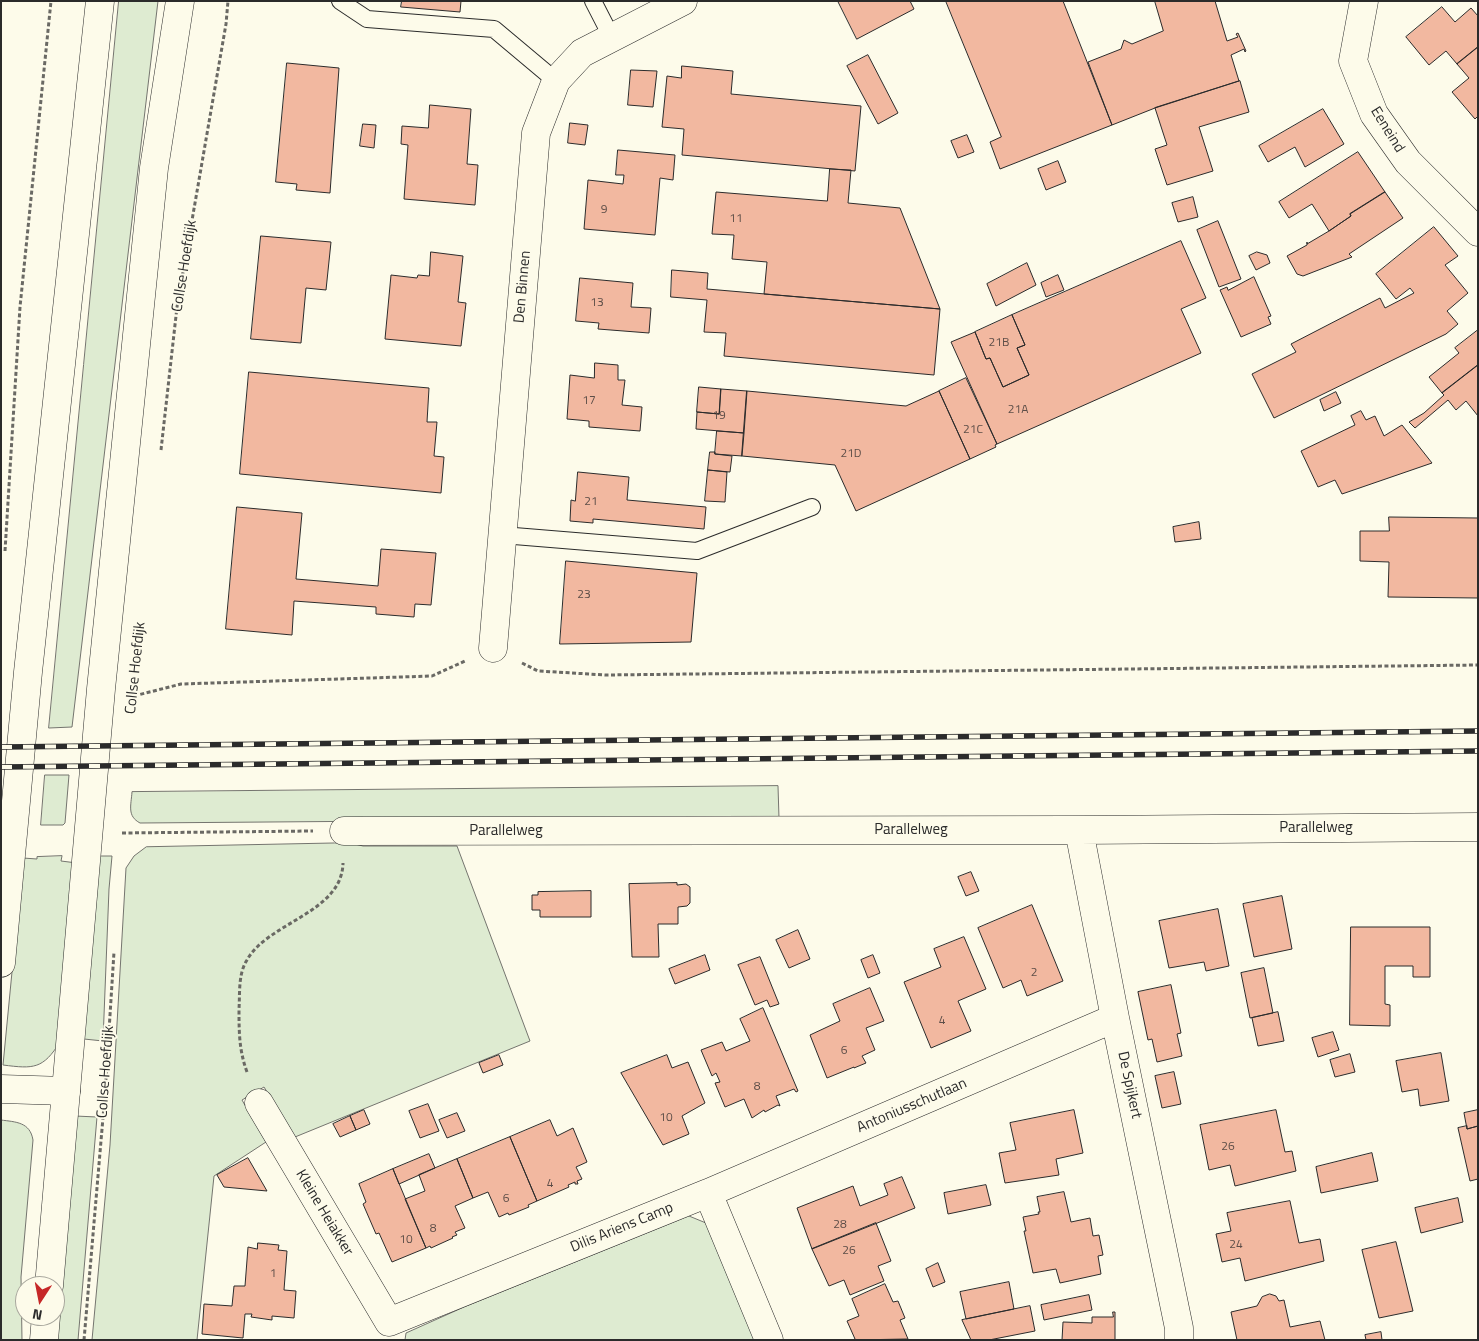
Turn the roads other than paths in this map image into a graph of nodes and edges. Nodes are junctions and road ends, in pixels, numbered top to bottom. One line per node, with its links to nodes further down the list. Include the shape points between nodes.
1 (100, 1): 16 (street, via 28,672)
2 (180, 1): 19 (street, via 154,168 101,689)
3 (340, 1): 8 (lane, via 367,19 494,29)
4 (593, 1): 7 (lane)
5 (683, 1): 7 (street, Den Binnen)
6 (1364, 1): 9 (street, Eeneind, via 1353,61 1374,114 1408,162)
7 (612, 38): 8 (street, Den Binnen, via 582,53)
8 (556, 81): 11 (street, Den Binnen, via 536,133)
9 (1478, 232)
10 (812, 507): 11 (lane, via 697,551)
11 (502, 535): 12 (street, Den Binnen)
12 (493, 648)
13 (1478, 827): 14 (street, Parallelweg)
14 (1079, 830): 15 (street, Parallelweg); 17 (street, De Spijkert)
15 (344, 831)
16 (1, 963)
17 (1115, 1018): 21 (street, Antoniusschutlaan); 27 (street, De Spijkert)
18 (1, 1089): 19 (street)
19 (66, 1091): 22 (street)
20 (259, 1103): 24 (street, Kleine Heiakker)
21 (708, 1193): 24 (street, Dilis Ariens Camp); 26 (street)
22 (50, 1276)
23 (45, 1326): 25 (street)
24 (388, 1331)
25 (44, 1340)
26 (770, 1340)
27 (1179, 1340)

